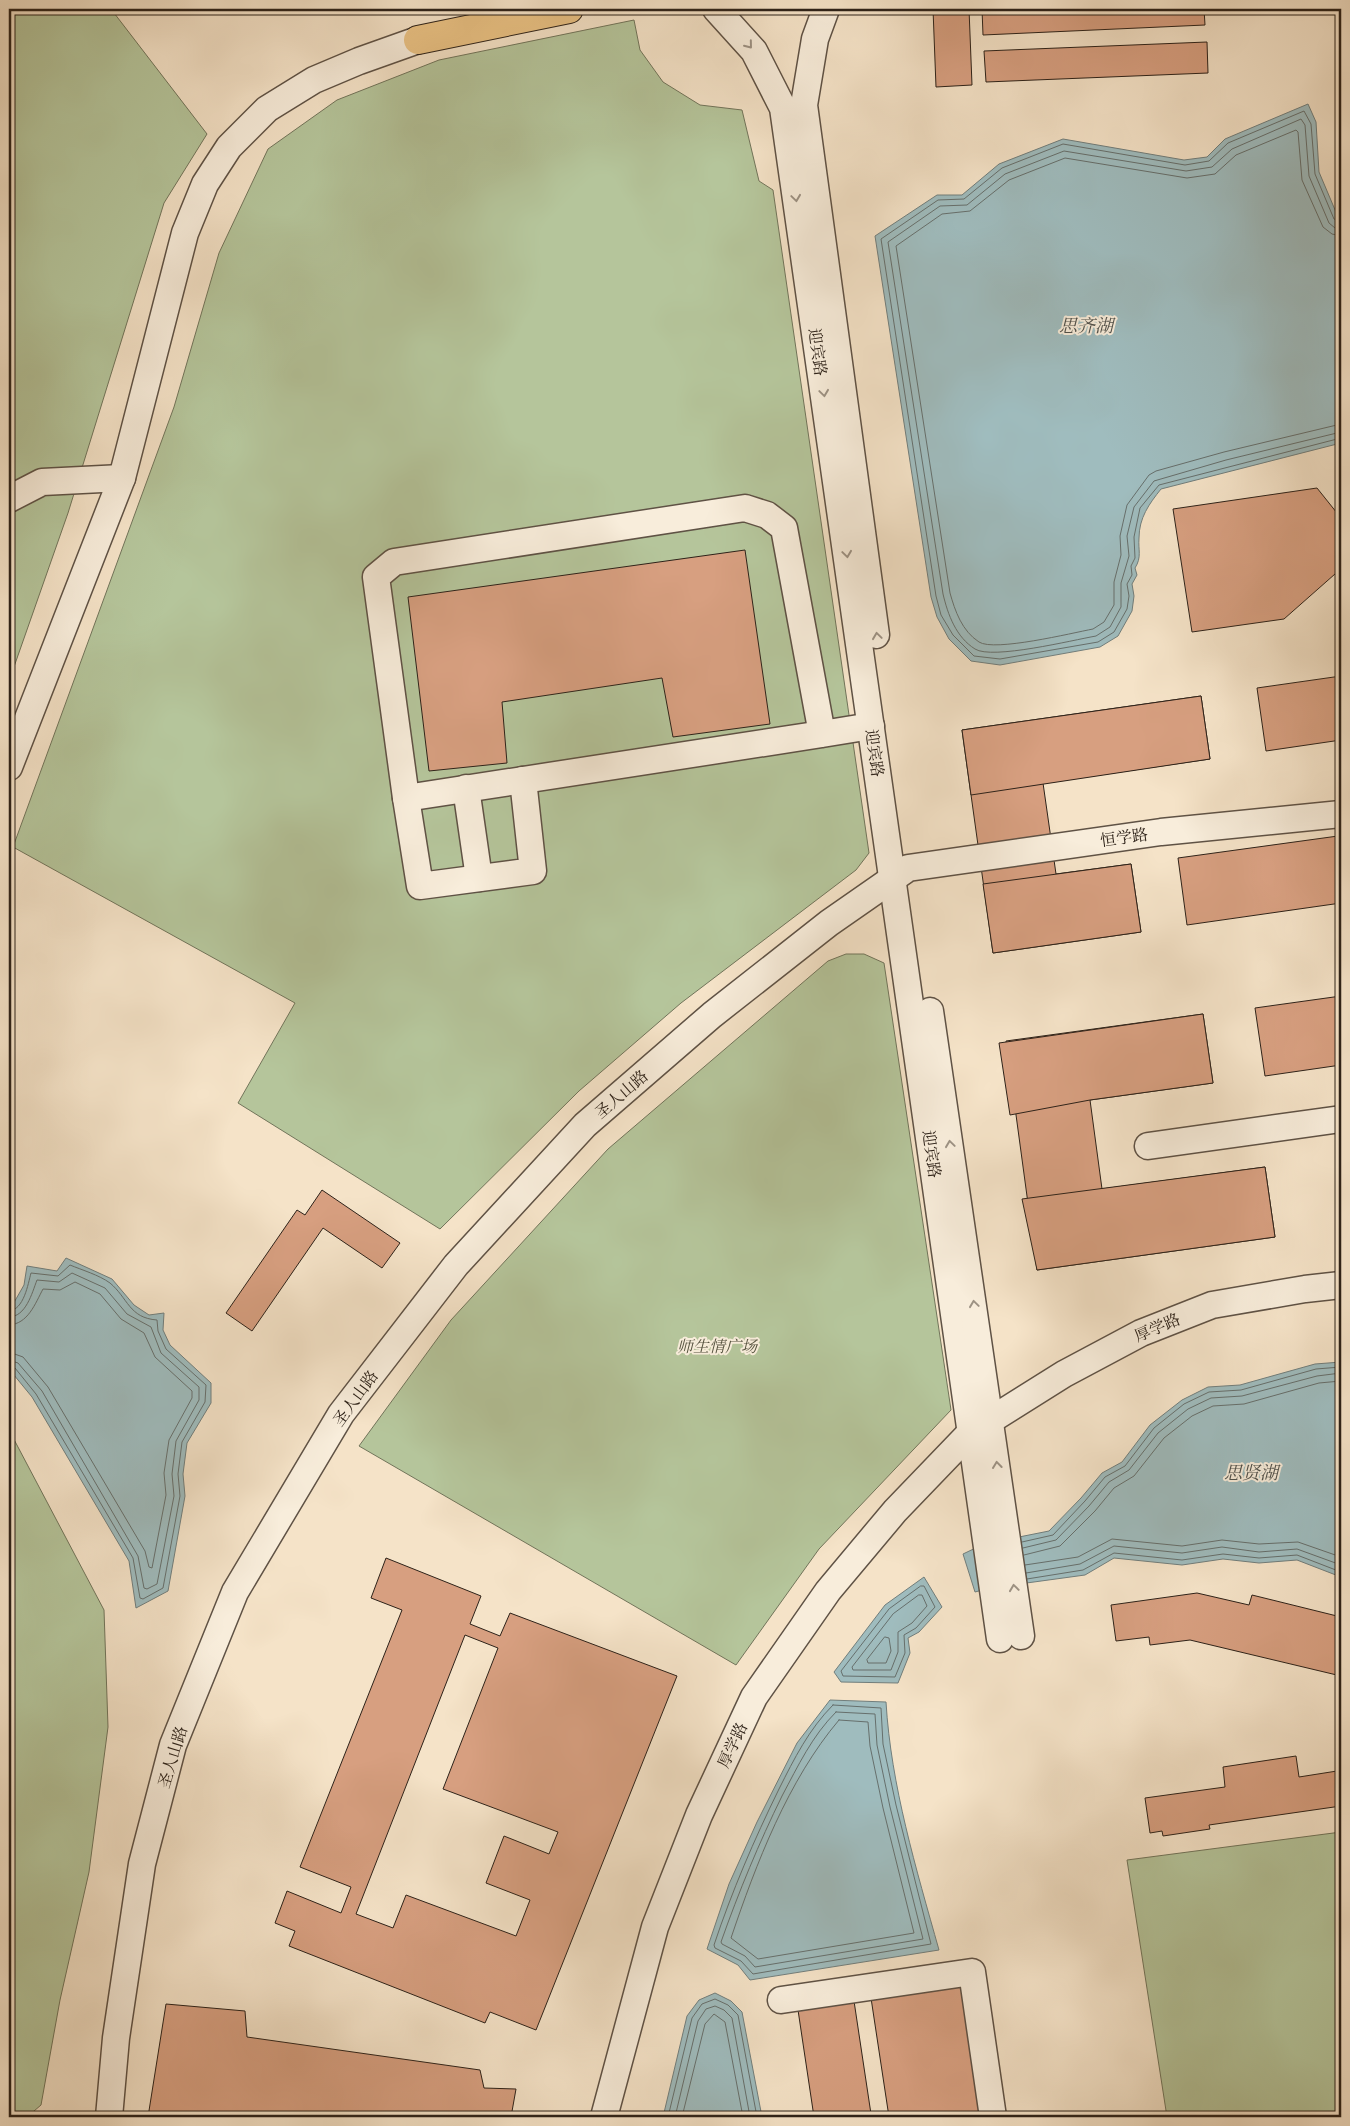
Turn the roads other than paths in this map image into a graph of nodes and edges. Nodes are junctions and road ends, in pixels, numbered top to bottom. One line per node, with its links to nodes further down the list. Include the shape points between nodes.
1 (569, 9): 4 (main road)
2 (716, 9): 7 (street, 迎宾路, one-way to 7, via 754,51 783,108)
3 (826, 9): 14 (street, 迎宾路, one-way to 3, via 804,105 816,39)
4 (418, 40): 5 (street, via 314,80 288,95 267,109 229,147 216,165 185,233)
5 (122, 478): 6 (street, via 42,482); 9 (street)
6 (9, 499)
7 (871, 726): 8 (street); 14 (street, 迎宾路)
8 (822, 734): 10 (street); 12 (street, via 784,528 767,515 746,508 394,562 376,577)
9 (9, 767)
10 (523, 780): 11 (street); 15 (street, via 533,871)
11 (466, 788): 12 (street); 15 (street)
12 (406, 798): 15 (street, via 420,886)
13 (1341, 814): 14 (street, 恒学路, via 1161,832)
14 (901, 872): 19 (street, 迎宾路); 22 (street, 圣人山路, via 829,923 712,1015 584,1125 456,1265 341,1414 235,1592 173,1745 142,1864 116,2038)
15 (479, 878)
16 (1341, 1119): 17 (street)
17 (1148, 1146)
18 (1341, 1286): 19 (street, 厚学路, via 1212,1305 1141,1333 1064,1374)
19 (980, 1425): 20 (street, 迎宾路); 23 (street, 厚学路, via 896,1511 828,1591 754,1696 699,1815 655,1927)
20 (1010, 1637)
21 (781, 2000): 24 (street, via 972,1972)
22 (109, 2117)
23 (604, 2117)
24 (993, 2117)

